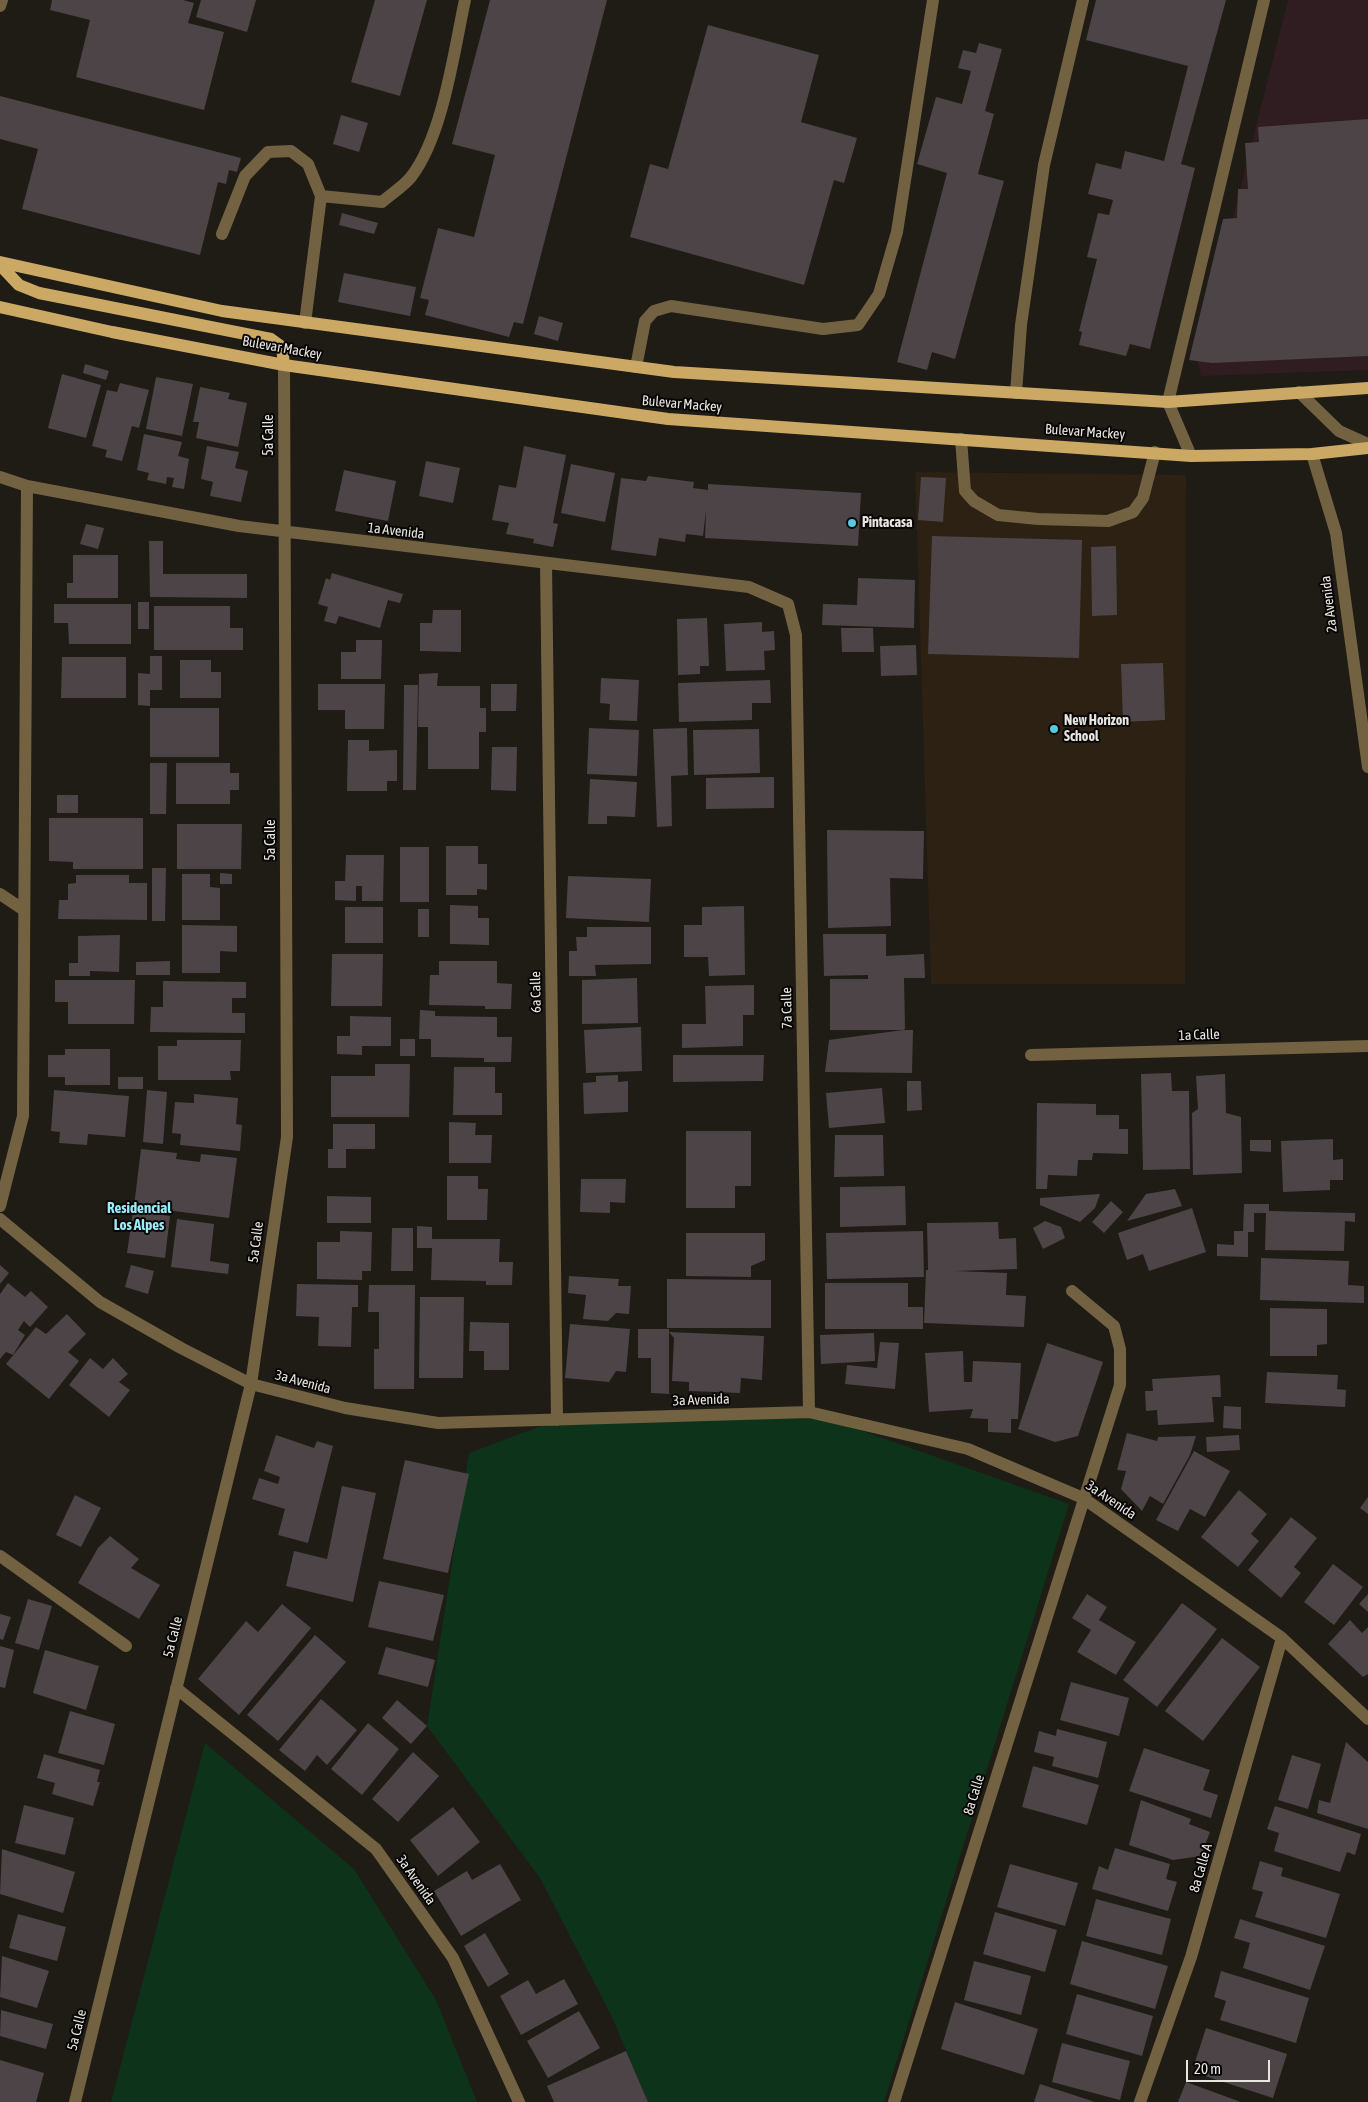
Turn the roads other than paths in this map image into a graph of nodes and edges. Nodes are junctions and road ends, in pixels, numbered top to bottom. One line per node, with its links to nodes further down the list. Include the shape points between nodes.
1 (2, 0): 6 (street)
2 (465, 0): 7 (street, via 429,145 411,177 382,202)
3 (934, 0): 13 (street, via 897,232 879,294 858,325 822,329 671,306 654,311 645,321)
4 (1083, 0): 15 (street, via 1044,165 1021,325)
5 (1264, 0): 17 (street)
6 (0, 6)
7 (321, 196): 8 (street, via 308,164 291,151 268,152 245,176); 11 (street)
8 (222, 234)
9 (0, 263): 11 (main road, Bulevar Mackey, via 222,312); 12 (main road, via 19,285 39,293 271,340 282,347)
10 (0, 307): 12 (main road, Bulevar Mackey)
11 (305, 323): 13 (main road, Bulevar Mackey)
12 (284, 365): 18 (main road, Bulevar Mackey, via 668,419); 25 (street, 5a Calle)
13 (636, 367): 15 (main road, Bulevar Mackey)
14 (1368, 388): 16 (main road, Bulevar Mackey)
15 (1016, 392): 17 (main road, Bulevar Mackey)
16 (1299, 392): 17 (main road, Bulevar Mackey); 19 (street, via 1339,431)
17 (1168, 402): 22 (street)
18 (961, 439): 20 (main road, Bulevar Mackey); 20 (street, via 965,491 974,501 998,515 1038,519 1108,521 1133,512 1143,498)
19 (1368, 446): 21 (main road, Bulevar Mackey)
20 (1155, 452): 22 (main road, Bulevar Mackey)
21 (1312, 454): 22 (main road, Bulevar Mackey); 28 (street, 2a Avenida, via 1334,526)
22 (1191, 456)
23 (0, 477): 24 (street, 1a Avenida)
24 (27, 486): 25 (street, 1a Avenida); 31 (street)
25 (284, 532): 26 (street, 1a Avenida); 37 (street, 5a Calle, via 287,1137)
26 (546, 564): 27 (street, 1a Avenida, via 749,587); 39 (street, 6a Calle)
27 (788, 604): 38 (street, 7a Calle, via 796,635)
28 (1365, 737): 29 (street, 2a Avenida)
29 (1368, 767)
30 (0, 894): 31 (street)
31 (24, 910): 34 (street, via 22,1116)
32 (1368, 1046): 33 (street, 1a Calle)
33 (1031, 1055)
34 (0, 1206)
35 (0, 1219): 37 (street, 3a Avenida, via 100,1302)
36 (1072, 1291): 40 (street, 8a Calle, via 1114,1326 1120,1349 1120,1384)
37 (251, 1384): 39 (street, 3a Avenida, via 345,1408 438,1423); 44 (street, 5a Calle)
38 (809, 1412): 39 (street, 3a Avenida); 40 (street, 3a Avenida, via 968,1449)
39 (557, 1420)
40 (1083, 1498): 42 (street, 3a Avenida); 48 (street, 8a Calle)
41 (0, 1556): 43 (street)
42 (1282, 1638): 45 (street, 3a Avenida); 49 (street, 8a Calle A, via 1191,1957)
43 (126, 1646)
44 (176, 1688): 46 (street, 5a Calle); 47 (street, 3a Avenida, via 376,1850 453,1958)
45 (1368, 1719)
46 (75, 2102)
47 (519, 2102)
48 (894, 2102)
49 (1140, 2102)

